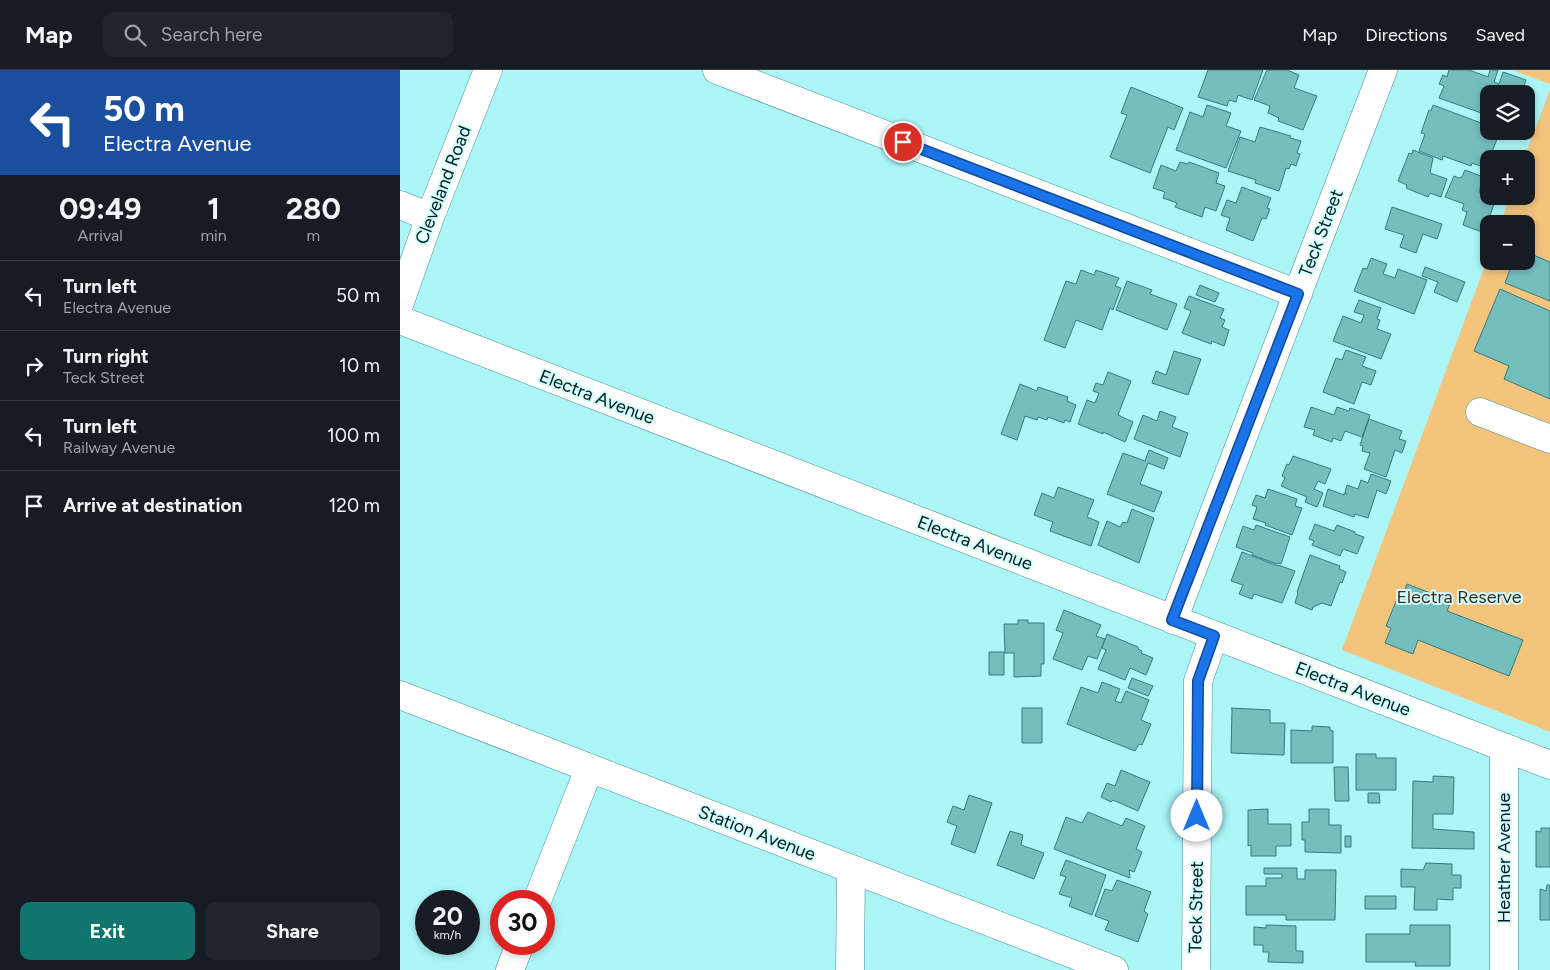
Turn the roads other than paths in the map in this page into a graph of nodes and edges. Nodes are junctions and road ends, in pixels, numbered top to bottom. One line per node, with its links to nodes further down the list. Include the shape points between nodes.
1 (488, 70): 5 (street, Cleveland Road)
2 (717, 70): 6 (street)
3 (1383, 70): 6 (street, Teck Street)
4 (400, 205): 5 (street)
5 (430, 217): 7 (street, Cleveland Road)
6 (1298, 294): 11 (street, Teck Street)
7 (400, 302)
8 (400, 320): 11 (street, Electra Avenue)
9 (1480, 412): 10 (street)
10 (1550, 439)
11 (1172, 620): 12 (street, Electra Avenue)
12 (1214, 636): 14 (street, Electra Avenue); 23 (street, Teck Street, via 1198,681)
13 (400, 695): 16 (street, Station Avenue)
14 (1504, 747): 15 (street, Electra Avenue); 24 (street, Heather Avenue)
15 (1550, 765)
16 (589, 769): 17 (street, Station Avenue); 18 (street)
17 (851, 870): 21 (street); 22 (street, Station Avenue)
18 (541, 890)
19 (516, 955): 20 (street)
20 (510, 970)
21 (850, 970)
22 (1114, 970)
23 (1196, 970)
24 (1504, 970)

